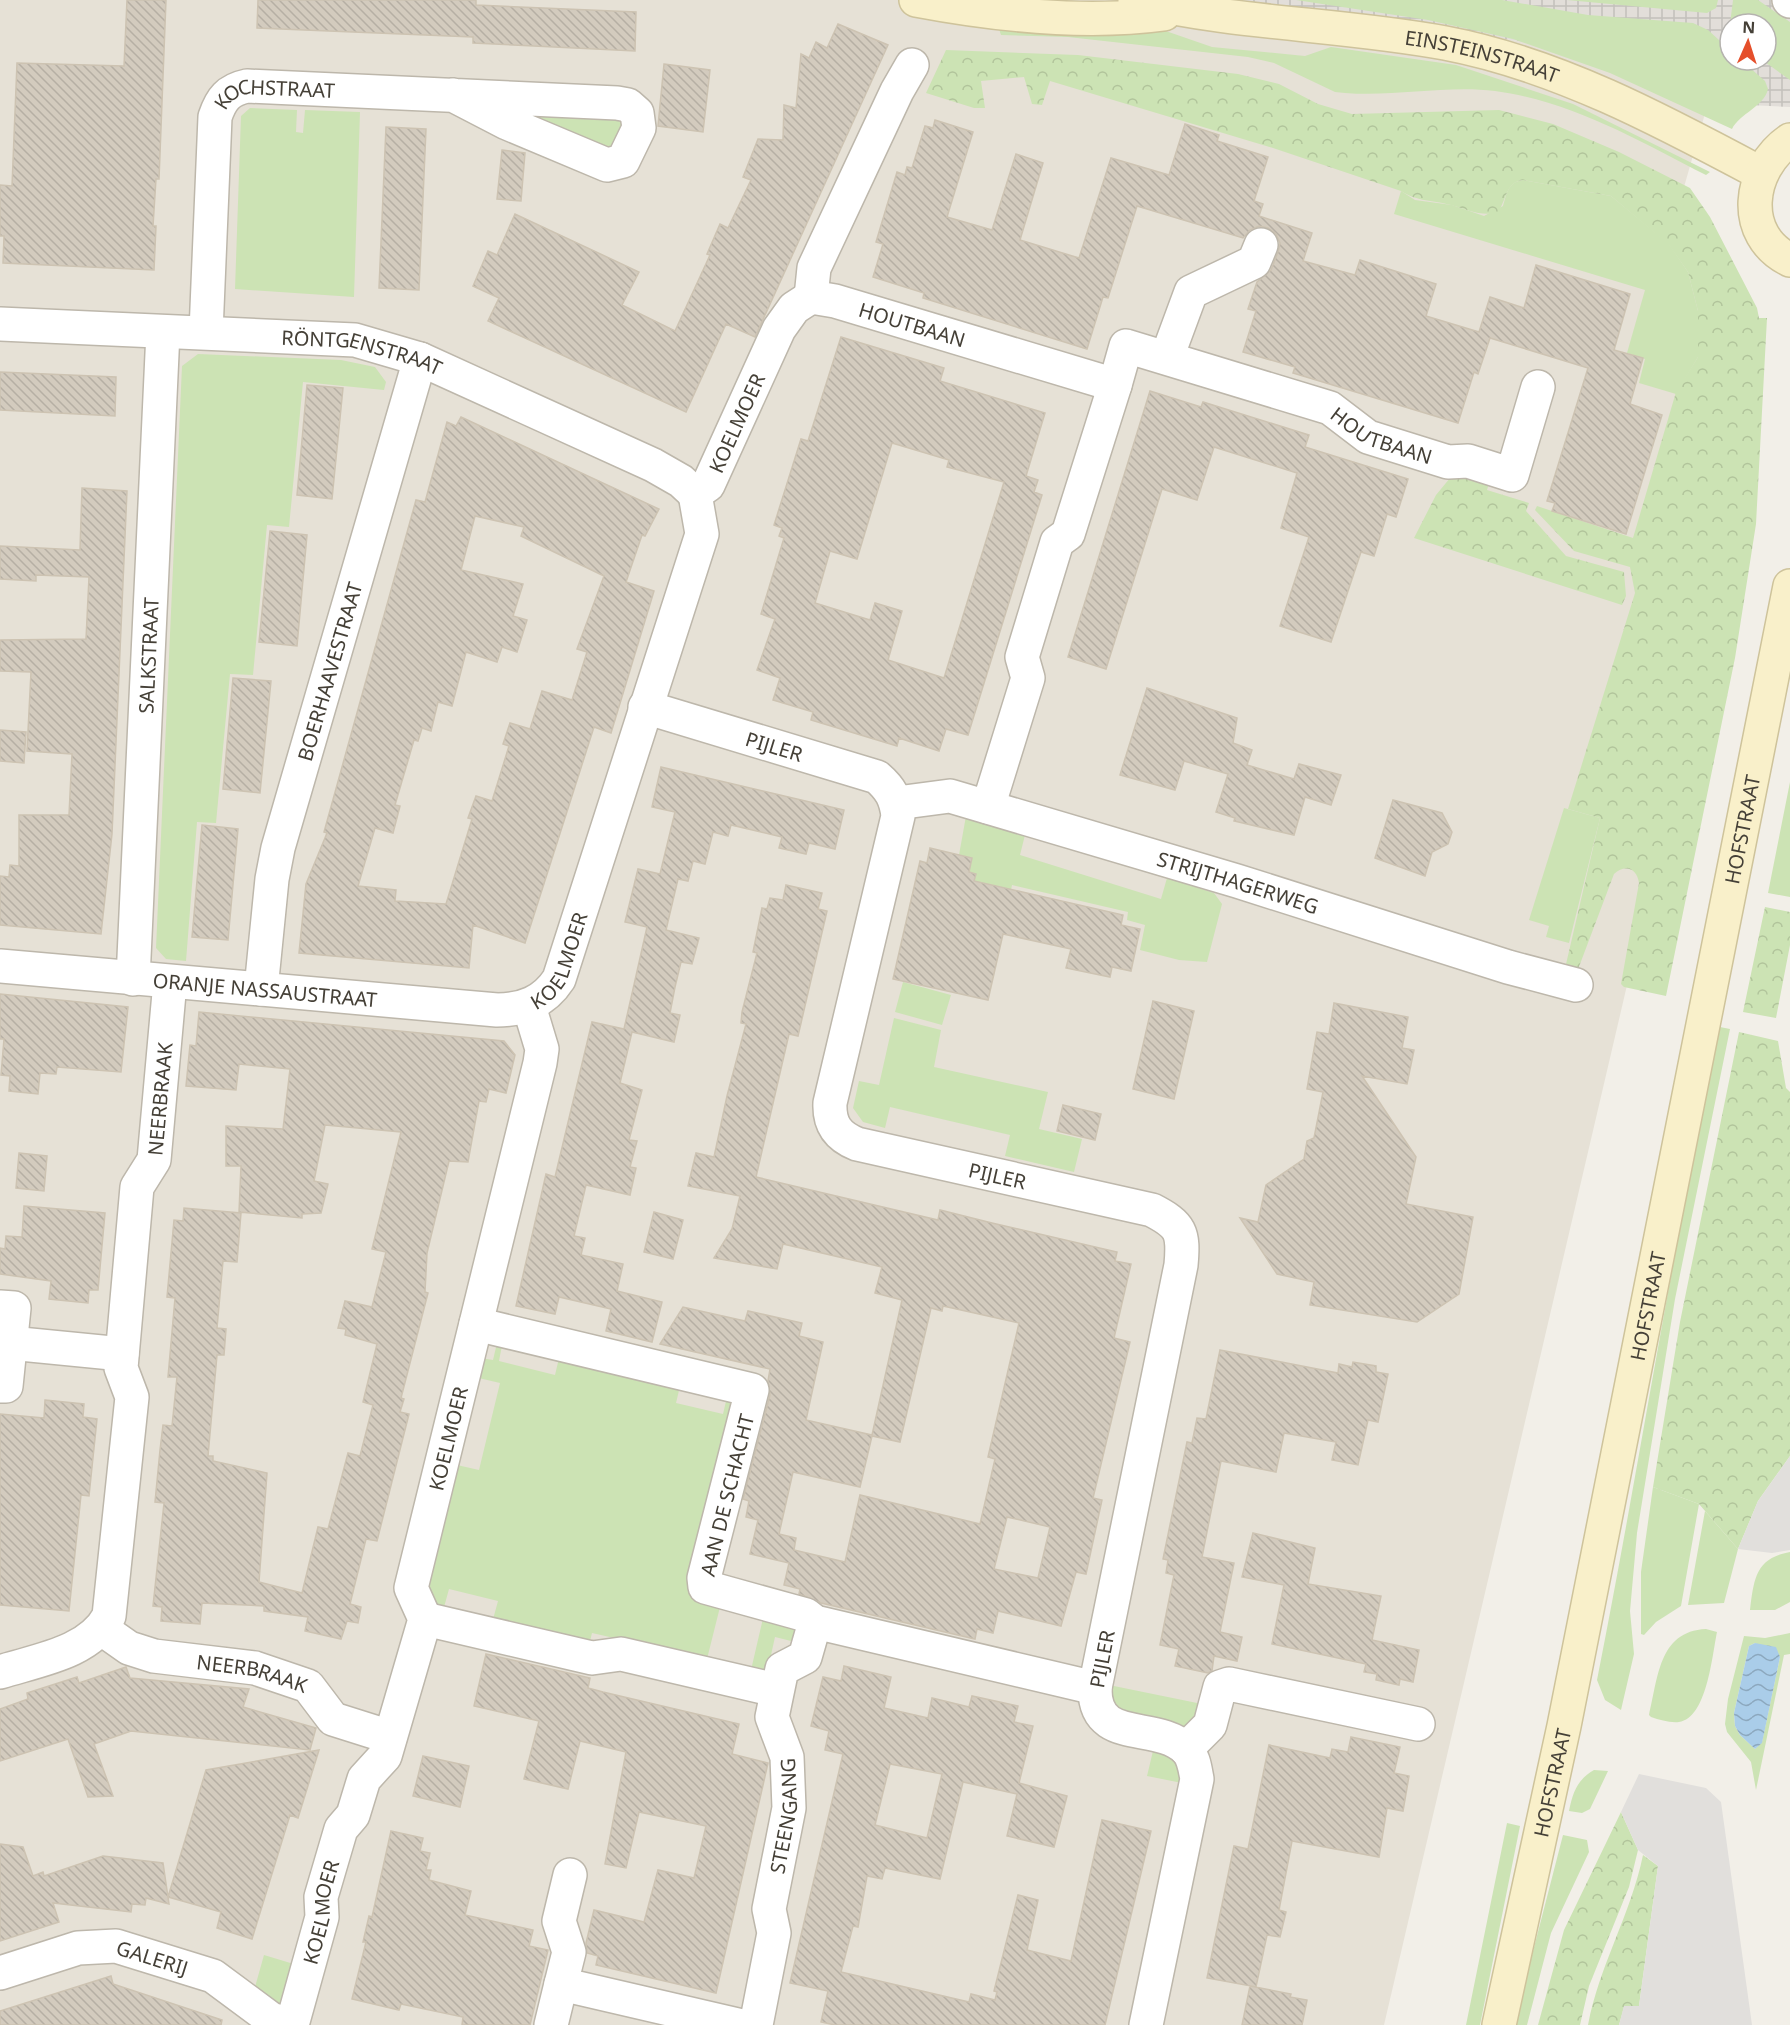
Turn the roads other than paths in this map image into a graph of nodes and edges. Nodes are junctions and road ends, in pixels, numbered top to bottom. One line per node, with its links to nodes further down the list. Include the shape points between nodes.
1 (916, 0): 3 (main road, EINSTEINSTRAAT, via 986,12 1065,17 1137,18)
2 (1135, 0): 3 (main road, EINSTEINSTRAAT)
3 (1184, 12): 7 (main road, EINSTEINSTRAAT, via 1446,44 1526,64 1603,96)
4 (912, 65): 10 (street, via 814,268)
5 (453, 96): 5 (street, KOCHSTRAAT, via 617,103 637,112 639,128 623,161 607,165); 13 (street, KOCHSTRAAT, via 247,86 226,94 215,117)
6 (1790, 140): 7 (main road, via 1772,154)
7 (1760, 173): 9 (main road, via 1755,191 1760,229 1770,244)
8 (1261, 245): 14 (street, via 1254,262 1191,292)
9 (1790, 260)
10 (811, 297): 16 (street, HOUTBAAN); 18 (street, KOELMOER, via 786,316 708,485)
11 (0, 324): 12 (street, RÖNTGENSTRAAT)
12 (163, 332): 13 (street, RÖNTGENSTRAAT); 24 (street, SALKSTRAAT)
13 (206, 332): 15 (street, RÖNTGENSTRAAT, via 355,340)
14 (1167, 357): 16 (street, HOUTBAAN, via 1126,346); 17 (street, HOUTBAAN, via 1330,408 1368,437 1448,462 1468,461 1512,475)
15 (420, 359): 18 (street, RÖNTGENSTRAAT, via 653,465); 27 (street, BOERHAAVESTRAAT, via 279,848)
16 (1115, 385): 22 (street, HOUTBAAN, via 1068,534 1057,542 1022,657 1028,678)
17 (1538, 387)
18 (695, 494): 20 (street, KOELMOER, via 702,534)
19 (1790, 586): 52 (main road, HOFSTRAAT, via 1564,1726)
20 (645, 707): 21 (street, PIJLER, via 877,777 890,788); 28 (street, KOELMOER, via 558,979 542,999)
21 (897, 803): 22 (street, STRIJTHAGERWEG, via 950,796); 38 (street, PIJLER, via 895,839 830,1103 835,1130 857,1144 1152,1210 1180,1230 1183,1243 1136,1498)
22 (988, 807): 26 (street, STRIJTHAGERWEG)
23 (0, 966): 24 (street, ORANJE NASSAUSTRAAT)
24 (133, 979): 25 (street, ORANJE NASSAUSTRAAT)
25 (170, 982): 27 (street, ORANJE NASSAUSTRAAT); 32 (street, NEERBRAAK, via 154,1160 137,1187)
26 (1576, 985)
27 (261, 988): 28 (street, ORANJE NASSAUSTRAAT, via 497,1010)
28 (529, 1005): 30 (street, KOELMOER, via 542,1049 540,1063)
29 (0, 1307): 31 (street, via 14,1308)
30 (476, 1324): 34 (street, KOELMOER, via 411,1588); 35 (street, AAN DE SCHACHT, via 752,1390 704,1578 705,1587 806,1614)
31 (10, 1343): 32 (street); 33 (street, via 6,1386)
32 (122, 1354): 36 (street, NEERBRAAK, via 121,1368 132,1397 112,1603)
33 (0, 1386)
34 (425, 1619): 39 (street, via 592,1658 621,1654); 41 (street, KOELMOER)
35 (815, 1622): 38 (street, AAN DE SCHACHT); 39 (street, STEENGANG, via 805,1657 782,1669)
36 (102, 1629): 37 (street, via 73,1648); 41 (street, NEERBRAAK, via 129,1648 154,1656 255,1668 308,1686 333,1719)
37 (0, 1672)
38 (1095, 1688): 42 (street, PIJLER, via 1099,1714 1108,1723 1169,1740)
39 (776, 1690): 50 (street, STEENGANG, via 772,1717 786,1757 789,1808 769,1909 774,1933)
40 (1418, 1724): 42 (street, via 1229,1684 1220,1687 1216,1694 1209,1725)
41 (390, 1737): 47 (street, KOELMOER, via 385,1756 364,1779 353,1815 341,1829 321,1897 322,1917)
42 (1186, 1749): 51 (street, via 1194,1762 1197,1779)
43 (570, 1875): 45 (street, via 559,1921 569,1952)
44 (0, 1973): 47 (street, GALERIJ, via 78,1948 116,1946 213,1976 271,2019)
45 (561, 1984): 46 (street); 48 (street)
46 (631, 2013): 49 (street)
47 (291, 2025)
48 (551, 2025)
49 (738, 2025)
50 (756, 2025)
51 (1146, 2025)
52 (1499, 2025)

